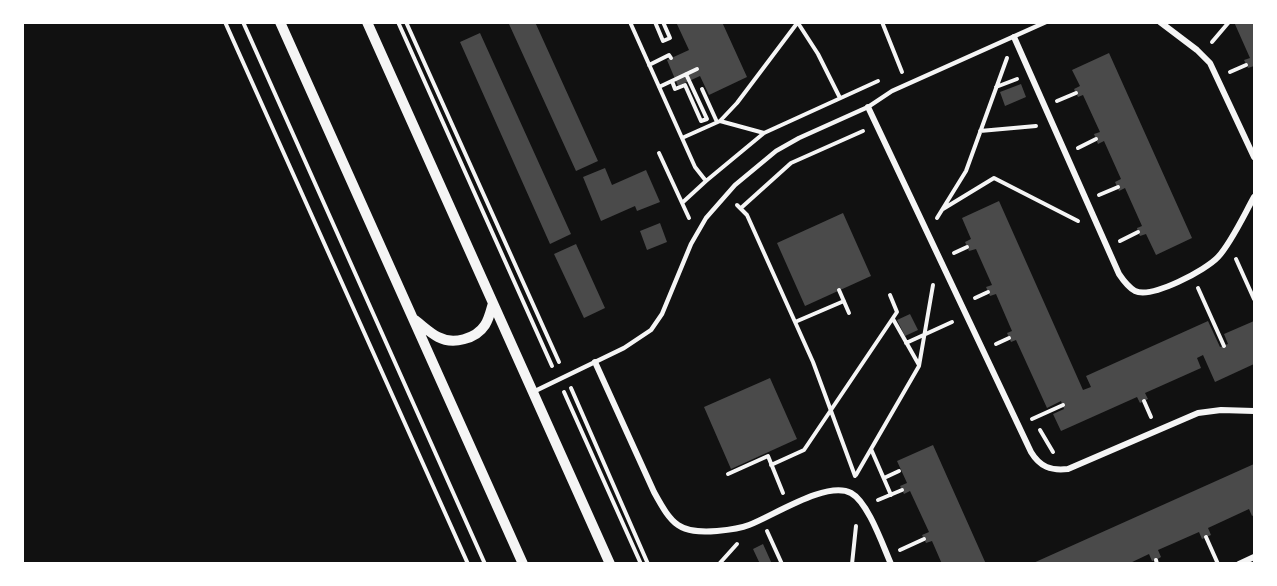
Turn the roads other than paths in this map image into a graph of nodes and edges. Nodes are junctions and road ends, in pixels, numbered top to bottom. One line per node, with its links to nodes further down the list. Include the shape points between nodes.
1 (280, 22): 10 (street)
2 (367, 22): 9 (street)
3 (1046, 22): 5 (lane)
4 (1160, 22): 7 (street, via 1210,63)
5 (1014, 37): 6 (lane, via 892,91); 8 (street, via 1119,274 1129,287 1146,293 1210,264 1221,254)
6 (868, 107): 11 (lane, via 787,144 725,195 696,234 662,314 651,330); 13 (street, via 1039,463 1068,469 1198,413)
7 (1254, 157)
8 (1254, 197)
9 (493, 303): 10 (street, via 482,330 460,340 437,337); 12 (street)
10 (413, 318): 15 (street)
11 (596, 362): 12 (lane); 17 (street, via 654,492 675,523 686,530 705,532 742,528 822,492 845,490 864,507)
12 (533, 392): 16 (street)
13 (1254, 411)
14 (1254, 556): 18 (street)
15 (523, 564)
16 (610, 564)
17 (891, 564)
18 (1239, 564)

